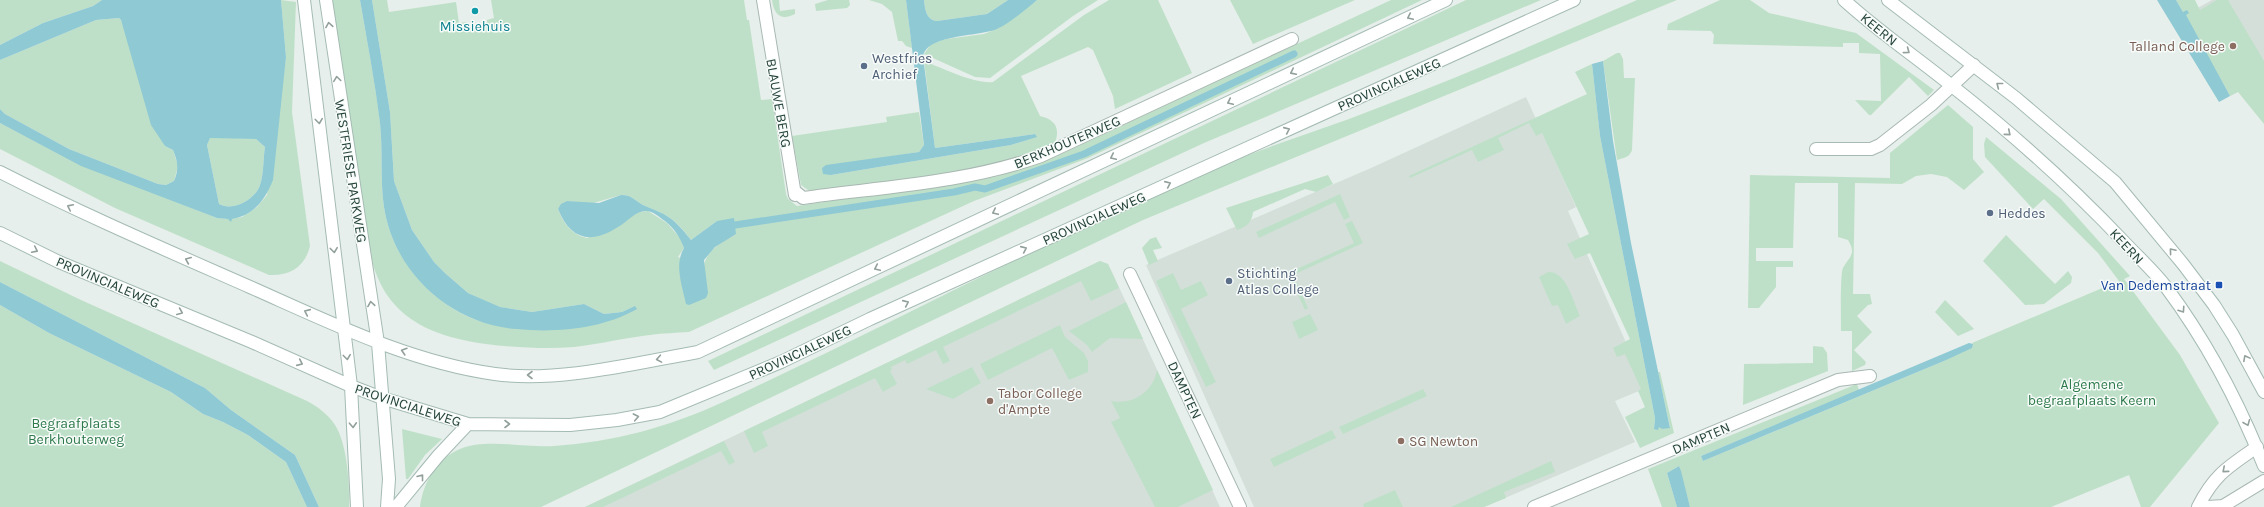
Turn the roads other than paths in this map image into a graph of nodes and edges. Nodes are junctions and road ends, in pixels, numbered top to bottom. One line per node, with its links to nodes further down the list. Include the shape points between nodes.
1 (304, 0): 16 (main road, WESTFRIESE PARKWEG, one-way to 16)
2 (326, 0): 17 (main road, WESTFRIESE PARKWEG, one-way to 2)
3 (763, 0): 13 (main road, BLAUWE BERG, via 795,195 797,193)
4 (1446, 0): 17 (main road, one-way to 17, via 698,352 568,374 496,374 453,366)
5 (1574, 0): 22 (main road, PROVINCIALEWEG, one-way to 5, via 578,424 639,417 682,404 781,362 870,319)
6 (1844, 0): 10 (main road, KEERN, one-way to 10)
7 (1888, 0): 9 (main road, KEERN)
8 (1292, 40): 13 (main road, BERKHOUTERWEG, via 1041,156 1010,167 965,176)
9 (1974, 65): 10 (main road); 20 (main road, KEERN, one-way to 9, via 2214,305 2114,182 2073,145)
10 (1952, 86): 11 (main road, via 1880,145 1871,149); 23 (main road, KEERN, one-way to 23, via 2065,182 2165,286 2200,336)
11 (1816, 149)
12 (0, 172): 16 (main road, one-way to 12, via 116,230)
13 (803, 198)
14 (0, 233): 19 (main road, PROVINCIALEWEG, one-way to 19, via 59,262 252,342)
15 (1130, 274): 29 (main road, DAMPTEN)
16 (343, 328): 17 (main road); 19 (main road, WESTFRIESE PARKWEG, one-way to 19)
17 (378, 343): 21 (main road, WESTFRIESE PARKWEG)
18 (1870, 376): 30 (main road, DAMPTEN, via 1838,380)
19 (350, 386): 21 (main road, PROVINCIALEWEG); 26 (main road, one-way to 26)
20 (2264, 392)
21 (382, 398): 22 (main road, PROVINCIALEWEG); 27 (main road, via 389,479)
22 (468, 424): 28 (main road, one-way to 22)
23 (2260, 445): 24 (main road, KEERN); 31 (main road, one-way to 31, via 2227,468 2208,486)
24 (2264, 466)
25 (2264, 481): 32 (main road, via 2224,506)
26 (357, 507)
27 (387, 507)
28 (396, 507)
29 (1240, 507)
30 (1534, 507)
31 (2198, 507)
32 (2208, 507)

